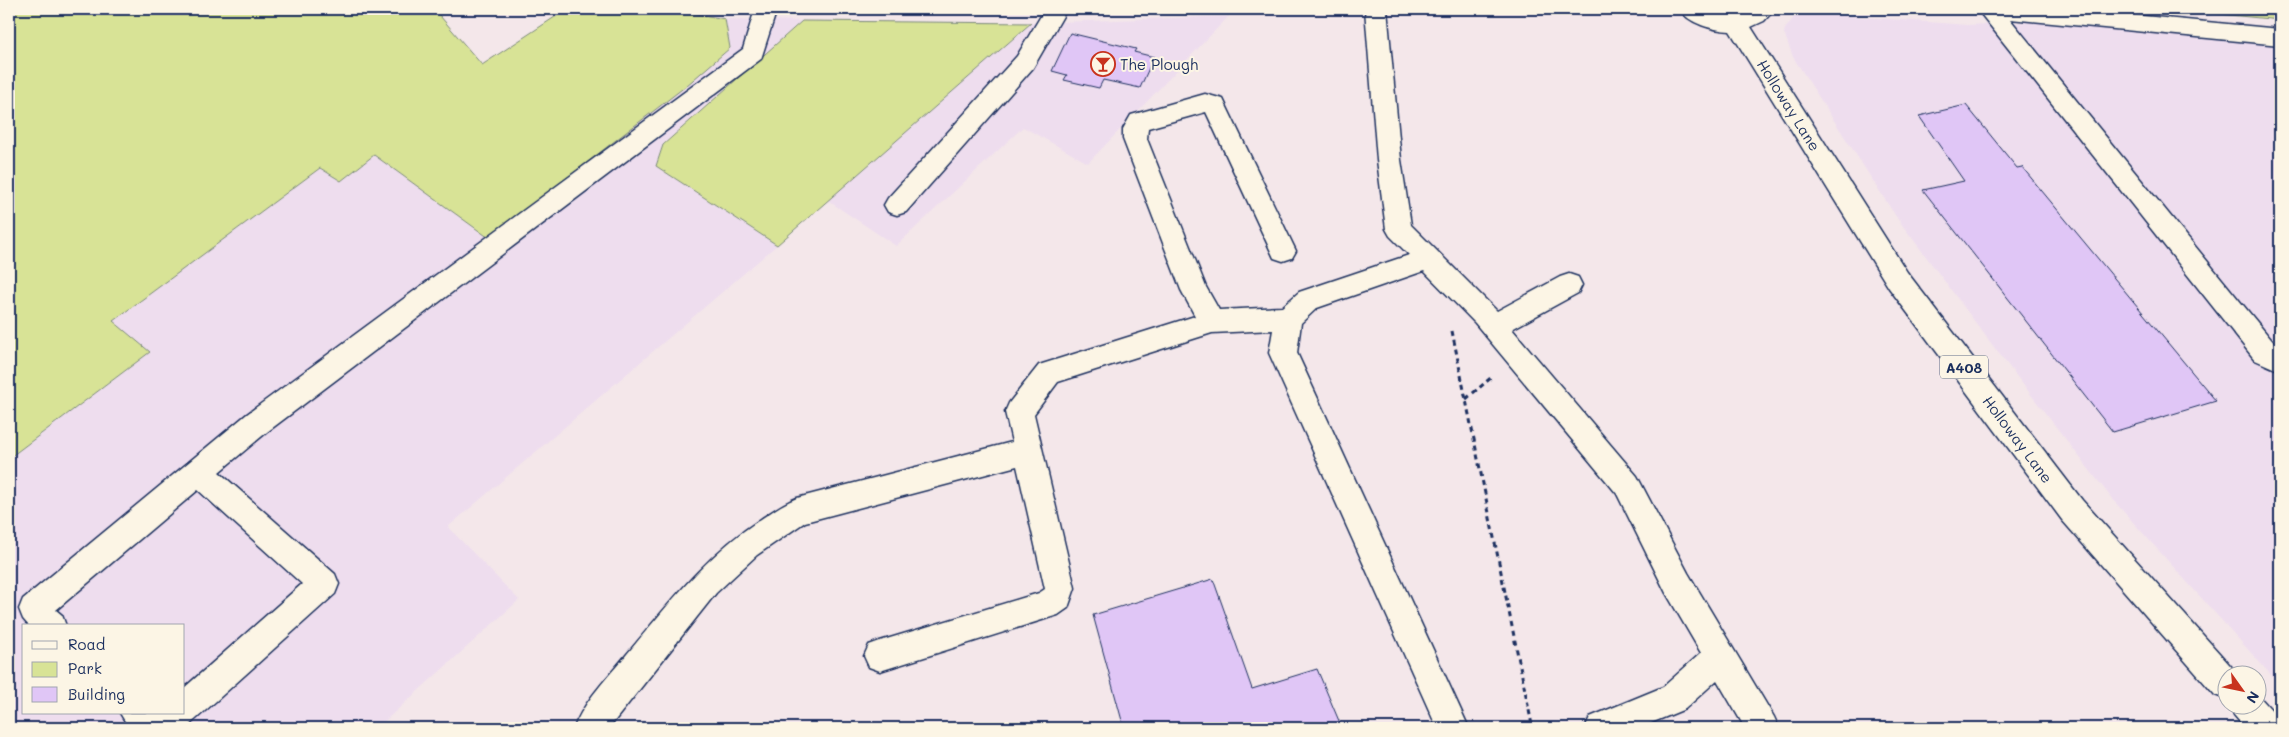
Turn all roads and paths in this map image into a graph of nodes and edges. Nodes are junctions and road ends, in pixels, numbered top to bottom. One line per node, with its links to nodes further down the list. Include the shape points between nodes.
1 (766, 9): 18 (main road, via 753,53 257,423)
2 (1056, 9): 9 (main road, via 1025,62)
3 (1376, 9): 11 (main road, via 1389,160 1399,230)
4 (1691, 9): 7 (main road, via 1706,18)
5 (1764, 9): 7 (main road, via 1753,18)
6 (1989, 9): 8 (main road); 16 (main road, via 2265,352)
7 (1738, 23): 22 (main road, Holloway Lane / A408, via 1898,280 2072,510)
8 (2280, 37)
9 (897, 205)
10 (1284, 251): 14 (main road, via 1215,105 1205,103 1140,120 1135,129 1135,139 1194,290)
11 (1438, 269): 13 (main road, via 1308,300); 15 (main road); 27 (path)
12 (1569, 286): 15 (main road)
13 (1288, 318): 14 (main road); 31 (main road, via 1283,353)
14 (1212, 322): 17 (main road, via 1049,373 1019,412)
15 (1494, 326): 21 (main road, via 1627,485 1677,582)
16 (2280, 359)
17 (1028, 450): 20 (main road, via 1060,588 1057,598 1047,605); 30 (main road, via 797,511 746,545 705,583)
18 (198, 472): 19 (main road, via 34,609); 23 (main road, via 324,584)
19 (49, 624)
20 (880, 656)
21 (1721, 656): 32 (main road, via 1674,698); 33 (main road)
22 (2216, 673)
23 (185, 708)
24 (137, 714): 28 (main road)
25 (178, 714): 29 (main road)
26 (2254, 714): 34 (main road)
27 (1532, 725)
28 (151, 728)
29 (162, 728)
30 (590, 728)
31 (1453, 728)
32 (1601, 728)
33 (1764, 728)
34 (2267, 728)

